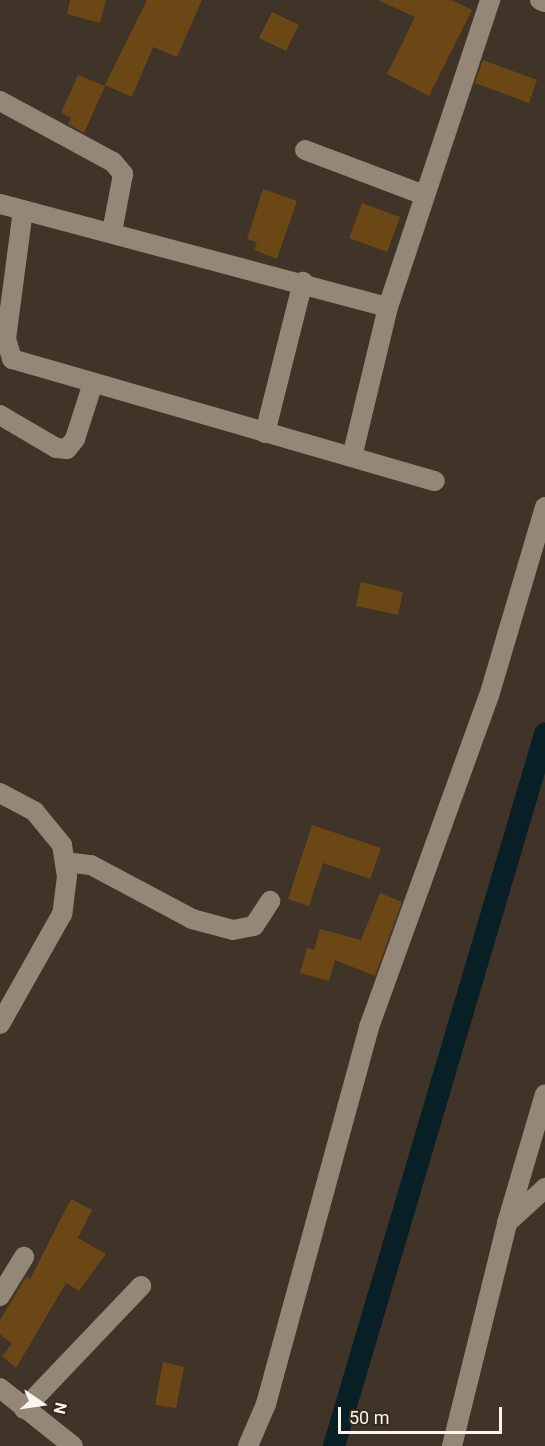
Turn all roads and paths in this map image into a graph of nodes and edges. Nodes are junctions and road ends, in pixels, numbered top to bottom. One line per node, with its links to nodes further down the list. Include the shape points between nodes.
1 (490, 0): 6 (street)
2 (540, 0): 3 (street)
3 (545, 2)
4 (0, 101): 9 (street, via 113,162 123,174)
5 (305, 150): 6 (street)
6 (424, 195): 11 (street)
7 (0, 204): 8 (street)
8 (23, 210): 9 (street); 12 (street, via 7,351 21,362)
9 (112, 232): 10 (street)
10 (303, 282): 11 (street); 14 (street)
11 (388, 307): 15 (street)
12 (93, 383): 13 (street, via 75,439 67,449 56,448); 14 (street)
13 (0, 415)
14 (265, 433): 15 (street)
15 (352, 457): 16 (street)
16 (435, 481)
17 (545, 507): 31 (street, via 489,696 369,1027 266,1404)
18 (0, 793): 19 (street, via 35,812 62,845)
19 (64, 862): 20 (street, via 92,865 192,918 234,930 254,926); 21 (street, via 67,876 62,914)
20 (270, 901)
21 (0, 1024)
22 (545, 1094): 24 (street)
23 (545, 1188): 24 (street)
24 (507, 1223): 32 (street)
25 (24, 1257): 27 (street)
26 (141, 1286): 29 (street)
27 (0, 1296)
28 (0, 1388): 29 (street)
29 (24, 1408): 30 (street)
30 (73, 1446)
31 (249, 1446)
32 (452, 1446)

